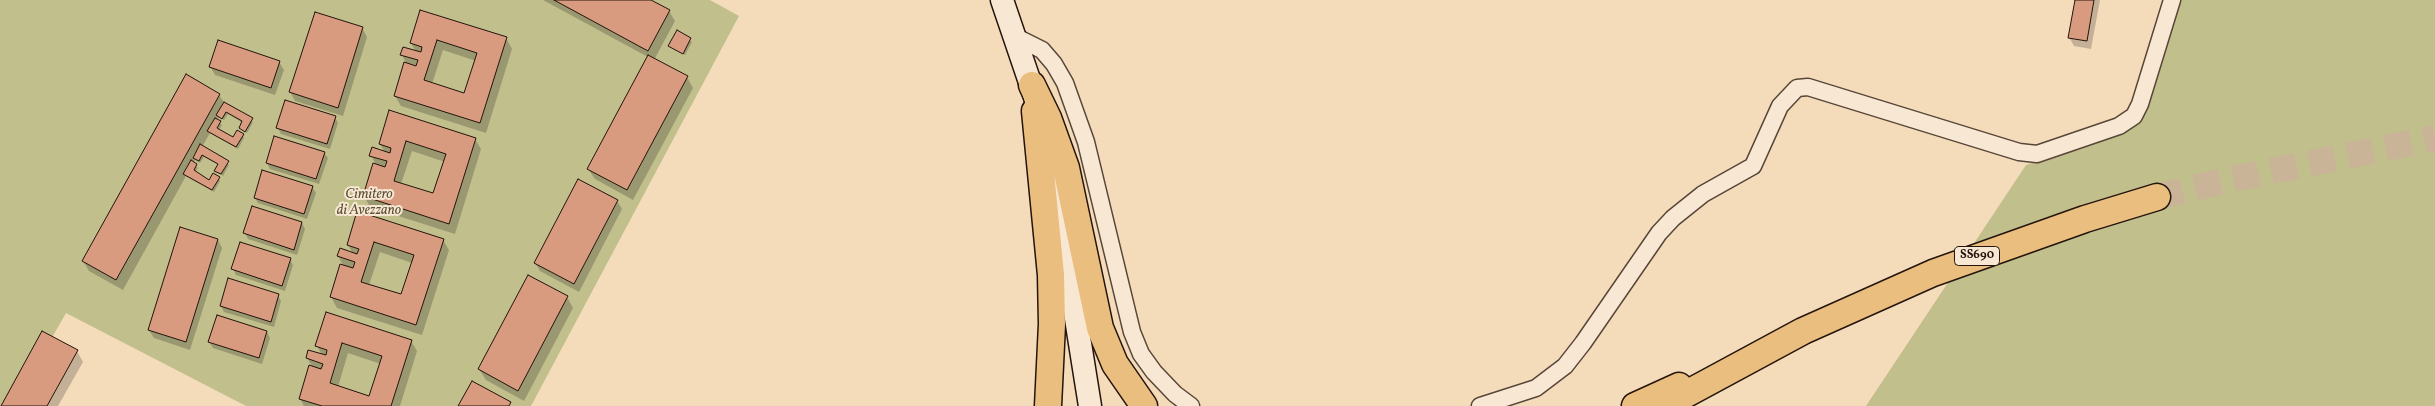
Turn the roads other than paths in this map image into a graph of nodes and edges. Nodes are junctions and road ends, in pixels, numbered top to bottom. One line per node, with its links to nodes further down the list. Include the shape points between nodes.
1 (1002, 0): 3 (main road)
2 (2172, 0): 11 (street, via 2134,116 2119,126 2037,154 2019,152 1808,87 1797,88 1780,106 1753,166 1703,194 1672,218 1565,366 1536,388)
3 (1016, 37): 4 (main road); 10 (street, via 1042,50 1065,83 1086,142 1132,332 1141,354 1154,372)
4 (1032, 85): 7 (highway, via 1051,275); 8 (main road, via 1053,174); 9 (highway, via 1066,168 1100,328 1118,370)
5 (2157, 197): 6 (highway, SS690, via 1973,257)
6 (1803, 331): 12 (highway); 13 (highway, SS690); 14 (highway, SS690)
7 (1048, 406)
8 (1090, 406)
9 (1144, 406)
10 (1191, 406)
11 (1480, 406)
12 (1635, 406)
13 (1664, 406)
14 (1684, 406)

